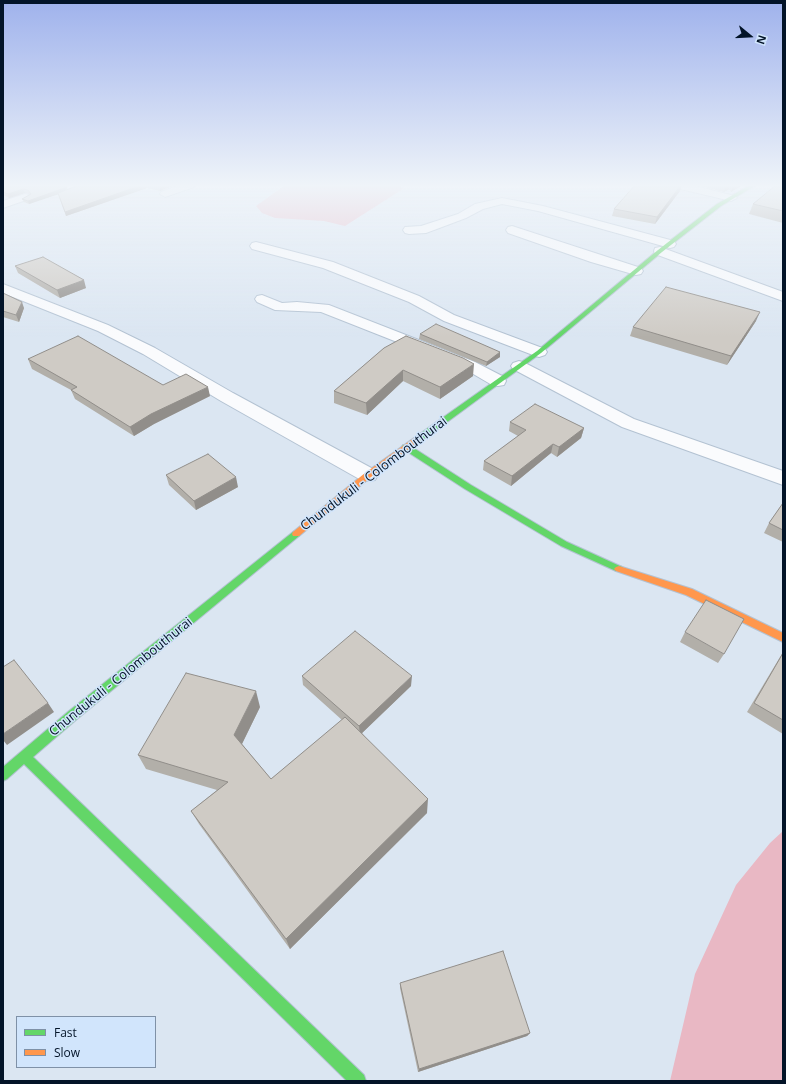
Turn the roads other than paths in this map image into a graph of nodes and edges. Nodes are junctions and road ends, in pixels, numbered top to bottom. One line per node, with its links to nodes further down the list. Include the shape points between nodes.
1 (528, 236): 6 (street)
2 (629, 236): 5 (street)
3 (680, 236): 5 (main road, Chundukuli - Colombouthurai)
4 (256, 246): 10 (street, via 328,265 414,299 449,318)
5 (665, 247): 6 (main road, Chundukuli - Colombouthurai); 8 (street)
6 (636, 271): 10 (main road, Chundukuli - Colombouthurai)
7 (3, 288): 14 (street, via 123,338)
8 (783, 297)
9 (262, 299): 12 (street, via 280,307 324,308 469,365)
10 (539, 352): 11 (main road, Chundukuli - Colombouthurai)
11 (519, 366): 12 (main road, Chundukuli - Colombouthurai); 15 (street, via 628,422)
12 (498, 381): 13 (main road, Chundukuli - Colombouthurai)
13 (406, 448): 14 (main road, Chundukuli - Colombouthurai); 16 (main road, via 564,544 617,568 688,592)
14 (368, 476): 17 (main road, Chundukuli - Colombouthurai)
15 (783, 478)
16 (783, 638)
17 (25, 757): 18 (main road, Chundukuli - Colombouthurai); 19 (main road)
18 (3, 775)
19 (358, 1081)

